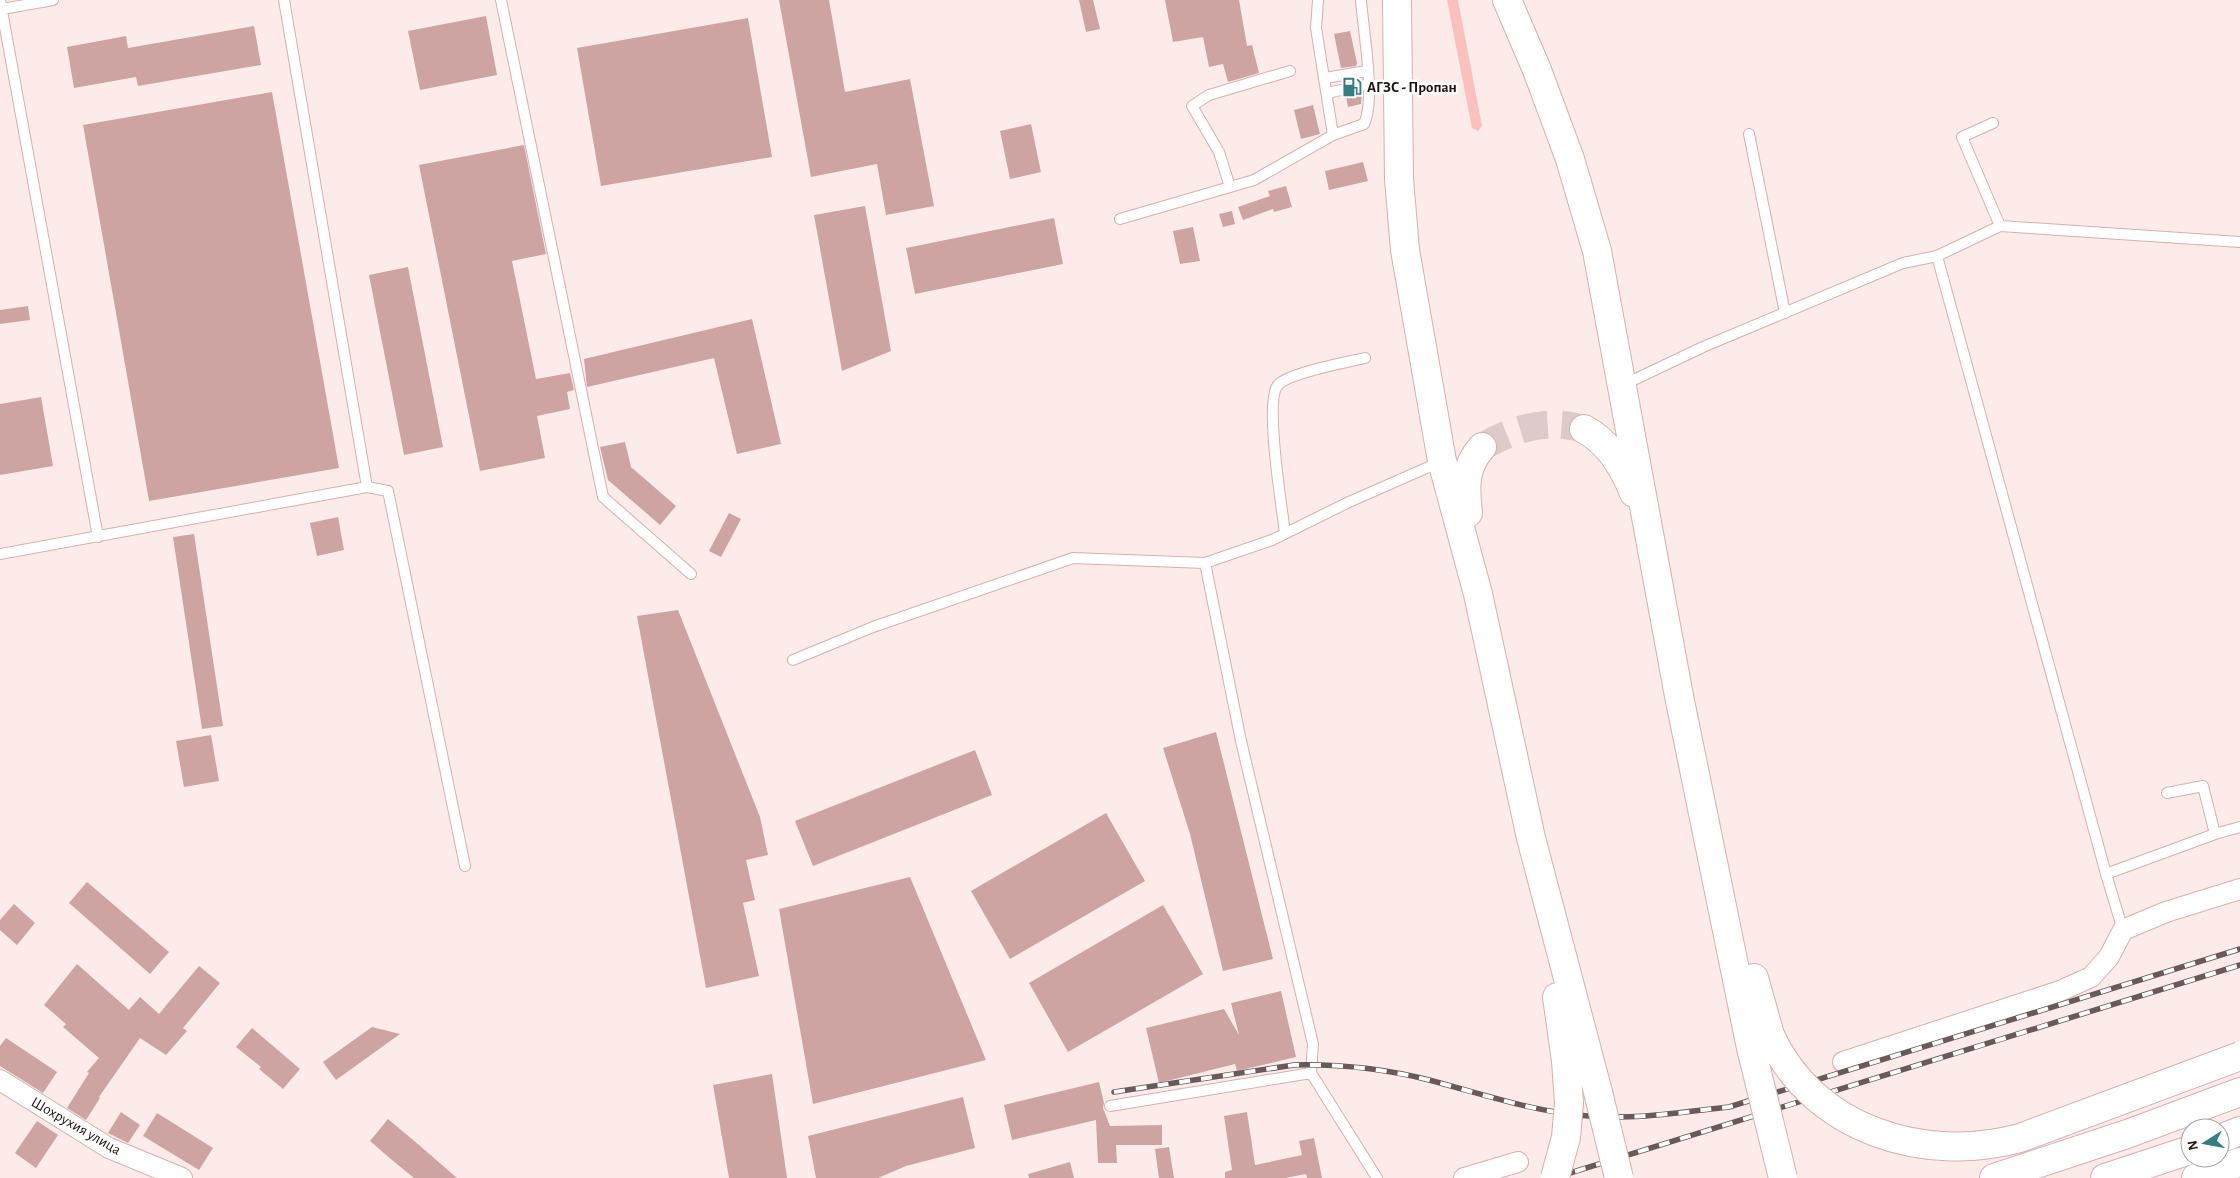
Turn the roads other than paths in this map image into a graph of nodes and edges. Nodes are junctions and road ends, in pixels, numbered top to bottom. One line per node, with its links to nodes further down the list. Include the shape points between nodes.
1 (53, 0): 8 (lane)
2 (284, 0): 28 (lane)
3 (501, 0): 34 (lane, via 603,496)
4 (1318, 0): 11 (lane, via 1316,28)
5 (1361, 0): 10 (lane)
6 (1397, 0): 27 (main road, via 1399,179 1405,241)
7 (1507, 0): 24 (main road, via 1537,70 1585,205)
8 (1, 4): 31 (lane)
9 (1290, 71): 17 (lane, via 1208,95 1192,106 1219,152)
10 (1367, 71): 11 (lane); 12 (lane)
11 (1325, 78): 13 (lane)
12 (1369, 84): 13 (lane); 16 (lane, via 1364,124)
13 (1327, 93): 16 (lane)
14 (1993, 123): 19 (lane, via 1962,137)
15 (1749, 134): 22 (lane)
16 (1333, 135): 17 (lane, via 1254,180)
17 (1230, 187): 18 (lane)
18 (1120, 219)
19 (2000, 226): 20 (lane); 21 (lane)
20 (2240, 242)
21 (1937, 256): 22 (lane, via 1904,263); 42 (lane)
22 (1785, 313): 24 (lane)
23 (1366, 358): 30 (lane, via 1290,376 1277,385 1272,400 1273,426)
24 (1622, 385): 29 (main road)
25 (1584, 429): 29 (main road, via 1599,438 1619,463)
26 (1482, 447): 35 (main road, via 1468,469 1466,488)
27 (1442, 461): 30 (lane); 35 (main road)
28 (367, 487): 31 (lane); 41 (lane, via 388,491)
29 (1649, 532): 45 (main road, via 1679,696)
30 (1285, 533): 33 (lane)
31 (98, 536): 32 (lane)
32 (0, 554)
33 (1205, 563): 36 (lane, via 1073,558 873,626); 48 (lane, via 1241,742 1313,1044)
34 (691, 574)
35 (1478, 594): 40 (main road)
36 (793, 660)
37 (2167, 793): 39 (lane, via 2203,786)
38 (2240, 827): 39 (lane)
39 (2215, 834): 42 (lane)
40 (1531, 838): 58 (main road, bridge, via 1562,1031 1569,1103 1566,1137); 59 (main road, bridge)
41 (465, 866)
42 (2106, 874): 44 (lane)
43 (2240, 889): 44 (street, via 2166,912)
44 (2123, 930): 47 (street, via 2109,957 2091,977 2060,991)
45 (1760, 1042): 46 (main road, bridge, via 1781,1058 1815,1097 1838,1114 1888,1138 1955,1148 2020,1138); 60 (main road, bridge)
46 (2240, 1056)
47 (1843, 1062)
48 (1311, 1073): 51 (lane); 56 (lane)
49 (0, 1080): 55 (street, Шохрухия улица, via 109,1148)
50 (2240, 1092): 61 (main road, via 2128,1134)
51 (1110, 1106)
52 (2180, 1153): 62 (main road)
53 (1518, 1162): 57 (street)
54 (2240, 1162): 63 (main road)
55 (182, 1178)
56 (1377, 1178)
57 (1464, 1178)
58 (1556, 1178)
59 (1619, 1178)
60 (1783, 1178)
61 (1994, 1178)
62 (2105, 1178)
63 (2196, 1178)

